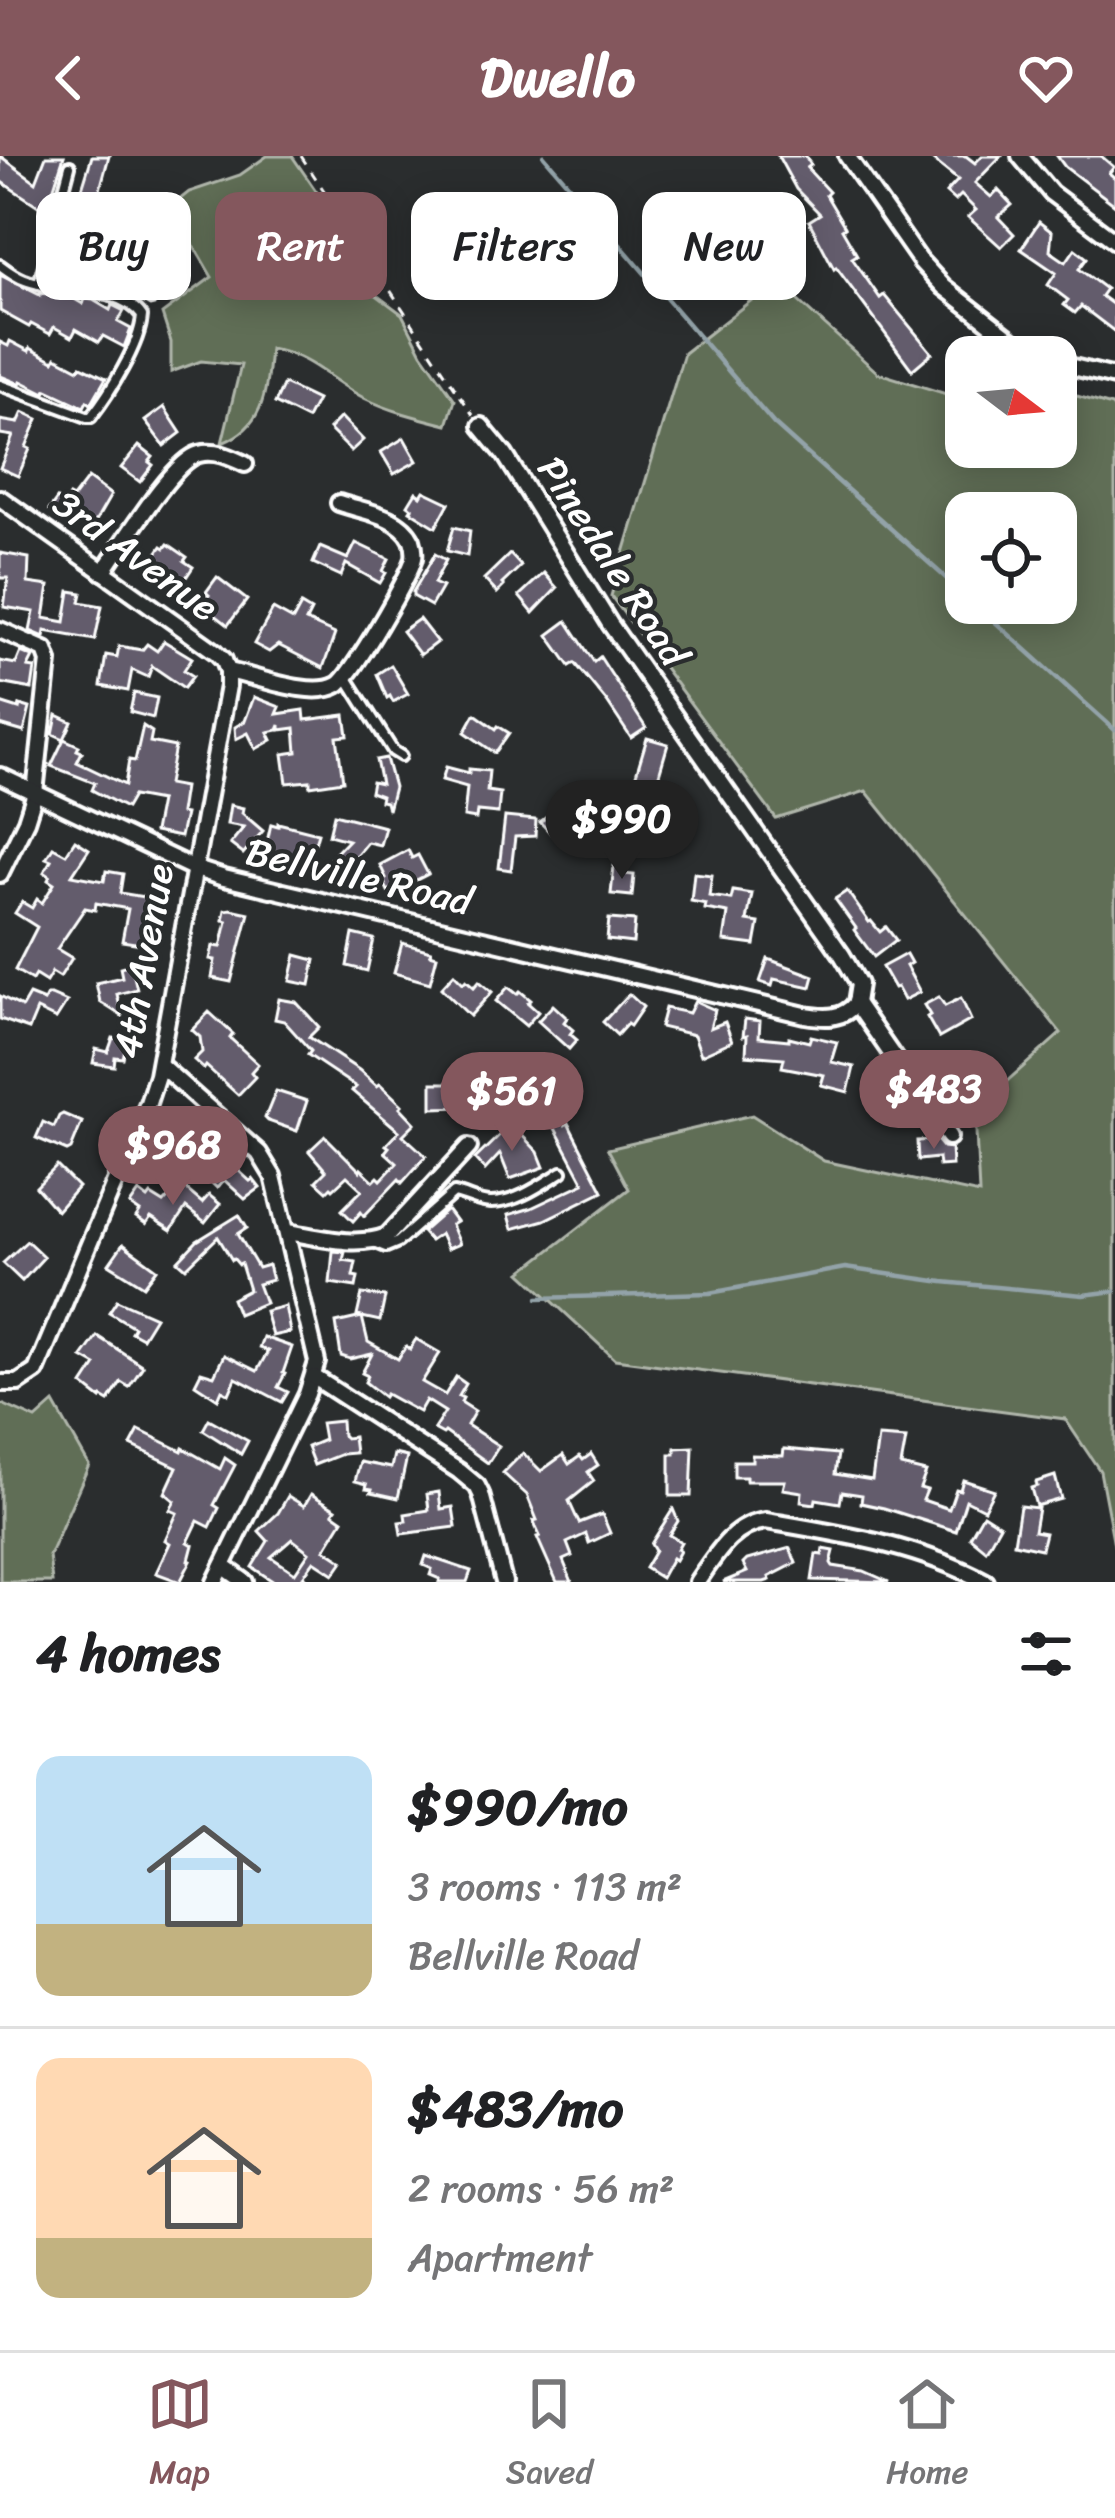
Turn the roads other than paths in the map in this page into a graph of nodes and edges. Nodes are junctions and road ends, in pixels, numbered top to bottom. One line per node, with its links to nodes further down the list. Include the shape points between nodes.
1 (847, 156): 9 (street, via 944,287)
2 (1019, 156): 5 (street, via 1051,194)
3 (70, 166): 4 (lane)
4 (63, 192)
5 (1115, 241)
6 (0, 266): 7 (lane)
7 (36, 283)
8 (124, 300): 12 (lane, via 142,316 142,327 94,415)
9 (1007, 336)
10 (1077, 368): 11 (street)
11 (1115, 376)
12 (0, 385)
13 (481, 426): 26 (street, Pinedale Road, via 842,955 859,983)
14 (244, 464): 17 (street, via 223,454 187,460)
15 (0, 498): 17 (street, 3rd Avenue)
16 (339, 503): 20 (street, via 398,524 415,551)
17 (104, 572): 19 (street, 3rd Avenue, via 216,652)
18 (0, 630): 23 (street, via 49,656)
19 (228, 671): 20 (street, via 311,688 333,687); 24 (street, 4th Avenue)
20 (346, 676): 21 (lane)
21 (401, 757)
22 (0, 776): 23 (street, Bellville Road)
23 (35, 793): 24 (street, Bellville Road); 25 (street)
24 (194, 868): 26 (street, Bellville Road, via 793,1013 835,1017); 27 (street, 4th Avenue)
25 (0, 874)
26 (856, 1003): 28 (street, Pinedale Road)
27 (160, 1065): 31 (street, via 262,1156); 34 (street, 4th Avenue, via 36,1371)
28 (949, 1138)
29 (469, 1148): 32 (street, via 395,1230)
30 (562, 1172): 32 (lane, via 504,1201 454,1192 398,1242)
31 (288, 1232): 32 (street); 33 (street)
32 (370, 1240)
33 (314, 1377): 35 (street); 38 (street, via 477,1486)
34 (0, 1383)
35 (223, 1566): 36 (street); 37 (street)
36 (215, 1582)
37 (245, 1582)
38 (504, 1582)
39 (697, 1582): 40 (street, via 735,1533 766,1521 860,1537)
40 (986, 1582)

